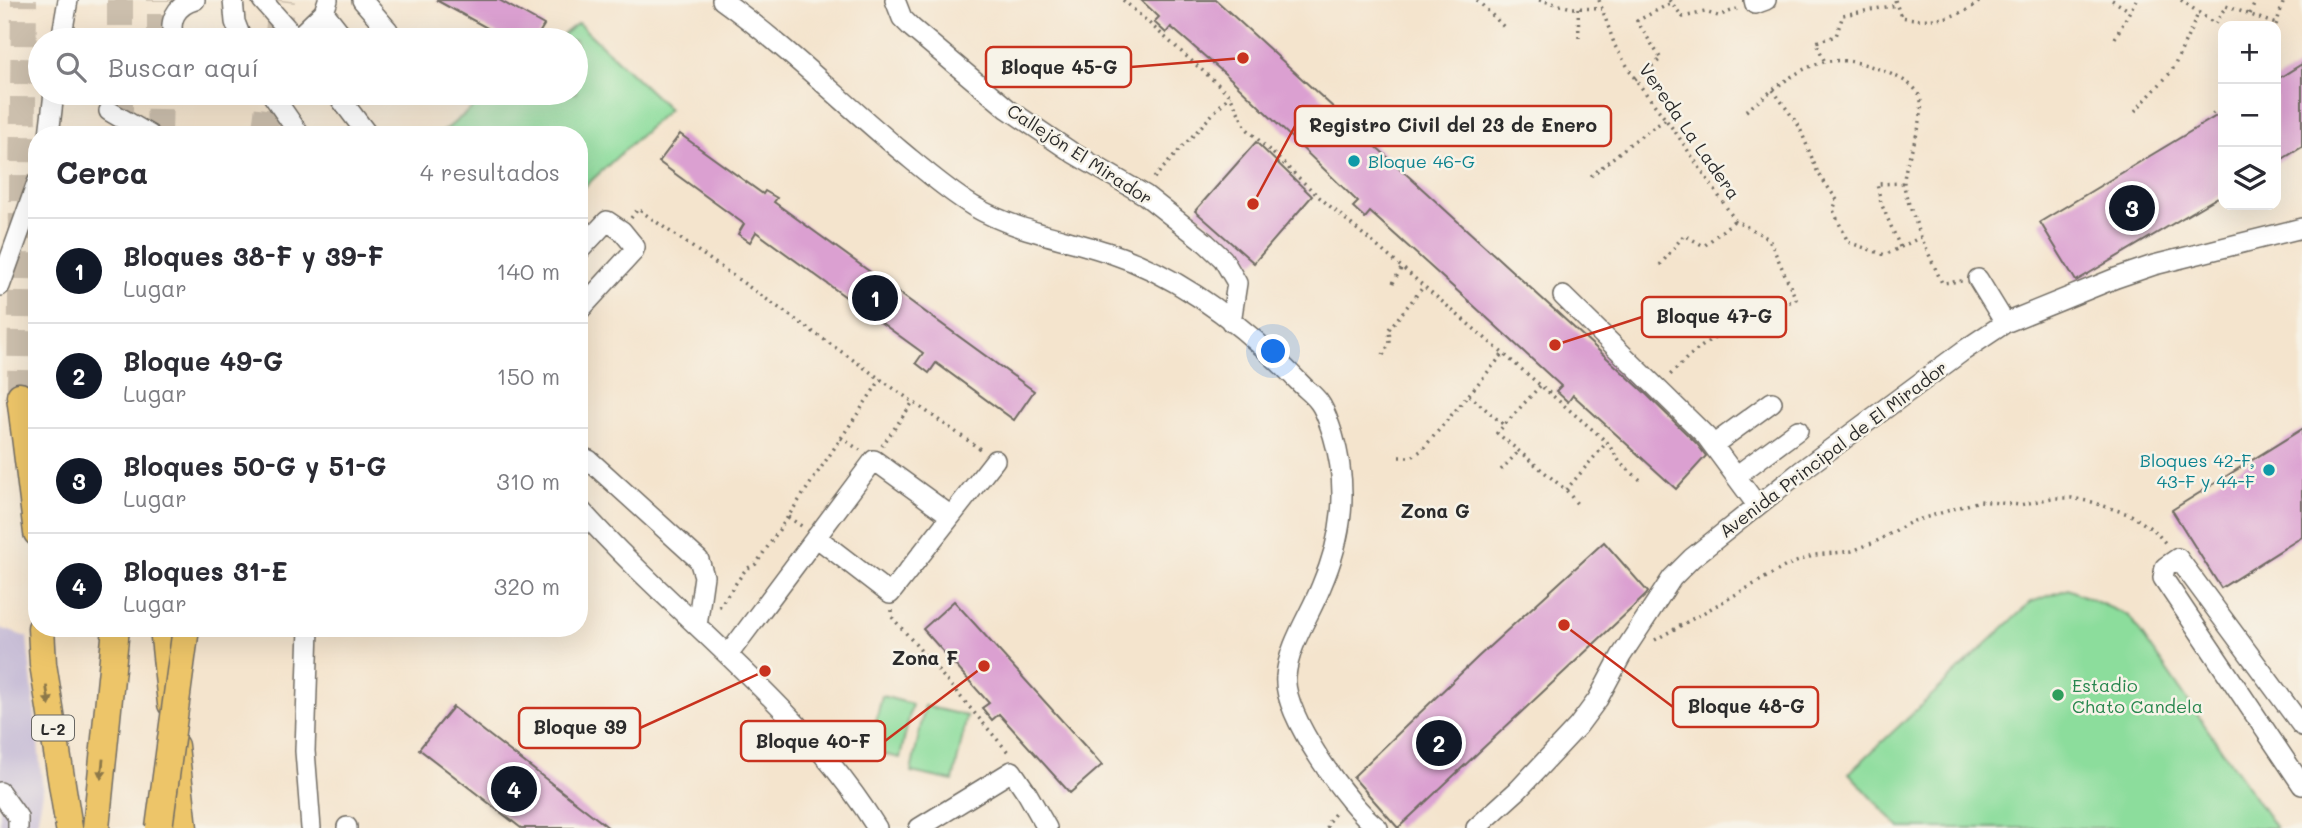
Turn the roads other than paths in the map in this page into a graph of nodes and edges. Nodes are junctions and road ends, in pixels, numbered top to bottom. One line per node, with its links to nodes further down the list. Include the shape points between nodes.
1 (68, 0): 9 (street)
2 (195, 0): 10 (street, via 176,12)
3 (262, 0): 12 (street)
4 (362, 0): 15 (street)
5 (722, 0): 31 (street, via 915,163 973,206 1037,232 1144,265)
6 (895, 0): 31 (street, Callejón El Mirador, via 912,28 1008,109 1165,209 1214,251 1237,283)
7 (228, 1): 11 (street)
8 (326, 6): 13 (street); 14 (street)
9 (63, 28)
10 (172, 28)
11 (237, 28)
12 (287, 28)
13 (307, 28)
14 (339, 28)
15 (386, 28)
16 (53, 105): 20 (street)
17 (279, 105): 22 (street)
18 (345, 105): 23 (street)
19 (109, 111): 21 (street)
20 (50, 126)
21 (135, 126)
22 (294, 126)
23 (361, 126)
24 (28, 208): 28 (street)
25 (2301, 228): 32 (street, Avenida Principal de El Mirador, via 2154,265)
26 (588, 241): 30 (street, via 607,221 635,247)
27 (1978, 279): 32 (street)
28 (0, 286)
29 (1563, 296): 36 (street)
30 (588, 301)
31 (1231, 321): 64 (street, via 1318,401 1334,440 1340,463 1340,533 1285,680 1294,709 1322,763 1347,799)
32 (2005, 323): 41 (street, Avenida Principal de El Mirador)
33 (20, 396): 37 (highway)
34 (1772, 402): 36 (street)
35 (1798, 430): 40 (street)
36 (1713, 445): 40 (street)
37 (28, 460)
38 (588, 460): 45 (street, via 699,560 704,576)
39 (995, 460): 42 (street)
40 (1736, 476): 41 (street)
41 (1758, 505): 65 (street, Avenida Principal de El Mirador, via 1672,578 1578,726)
42 (951, 516): 44 (street, via 874,460); 44 (street, via 890,594)
43 (588, 519): 45 (street)
44 (816, 537): 51 (street)
45 (700, 629): 51 (street)
46 (42, 637): 56 (highway, L-2, one-way to 56)
47 (115, 637): 57 (highway, one-way to 57)
48 (164, 637): 59 (highway)
49 (185, 637): 58 (highway, bridge)
50 (309, 637): 60 (street, via 305,751)
51 (728, 656): 61 (street, via 847,781)
52 (2302, 726): 53 (street, via 2178,558 2165,567 2163,578)
53 (2301, 781)
54 (0, 792): 55 (street, via 18,817)
55 (19, 828)
56 (69, 828)
57 (96, 828)
58 (159, 828)
59 (184, 828)
60 (311, 828)
61 (877, 828)
62 (920, 828): 63 (street, via 1012,771)
63 (1046, 828)
64 (1378, 828)
65 (1476, 828)

